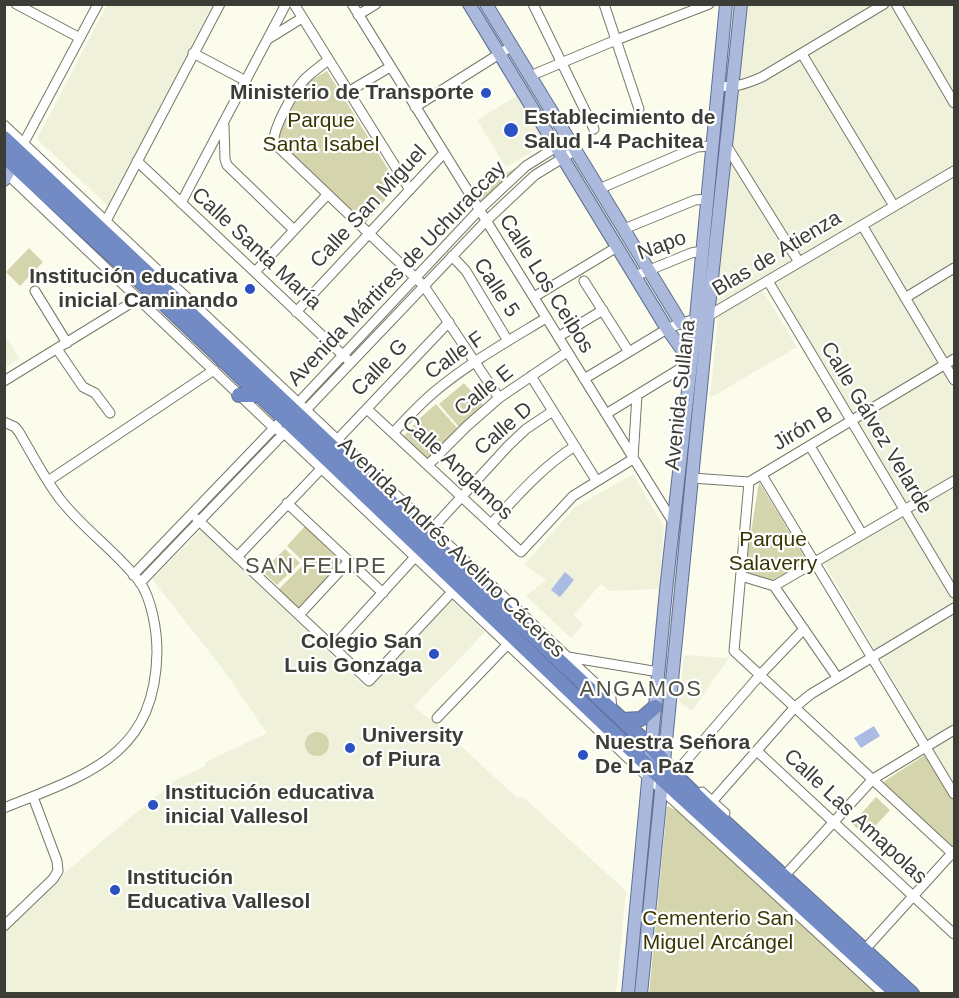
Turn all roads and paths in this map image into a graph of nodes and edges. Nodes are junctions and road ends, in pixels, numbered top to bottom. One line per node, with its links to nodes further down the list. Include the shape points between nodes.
1 (16, 4): 19 (street)
2 (98, 4): 19 (street)
3 (220, 4): 23 (street)
4 (286, 4): 20 (street)
5 (294, 4): 18 (street)
6 (352, 4): 17 (street, Calle Los Ceibos)
7 (376, 4): 17 (street)
8 (469, 4): 24 (main road)
9 (533, 4): 27 (street)
10 (604, 4): 21 (street)
11 (709, 4): 21 (street)
12 (726, 4): 31 (main road, Avenida Sullana)
13 (741, 4): 32 (main road, Avenida Sullana)
14 (884, 4): 25 (street)
15 (896, 4): 34 (street)
16 (489, 5): 22 (main road)
17 (358, 15): 28 (street, Calle Los Ceibos)
18 (302, 18): 20 (street); 26 (street)
19 (80, 38): 49 (street)
20 (268, 39): 30 (street)
21 (616, 40): 27 (street); 36 (street)
22 (512, 46): 24 (street); 29 (main road)
23 (193, 53): 30 (street); 48 (street)
24 (500, 54): 35 (street); 46 (main road)
25 (801, 54): 32 (street, via 762,77); 57 (street)
26 (328, 60): 33 (street); 54 (street, via 303,81 273,136 277,148)
27 (561, 63): 29 (street); 39 (street)
28 (390, 67): 33 (street); 35 (street, Calle Los Ceibos)
29 (530, 76): 41 (main road)
30 (246, 81): 37 (street)
31 (717, 86): 32 (street); 43 (main road, Avenida Sullana)
32 (732, 87): 42 (main road, Avenida Sullana)
33 (348, 92): 53 (street)
34 (954, 103)
35 (415, 107): 47 (street, Calle Los Ceibos)
36 (639, 109)
37 (224, 123): 44 (street); 50 (street)
38 (4, 125): 49 (street, Avenida Andrés Avelino Cáceres)
39 (594, 129)
40 (4, 138): 49 (highway, Avenida Andrés Avelino Cáceres)
41 (569, 139): 45 (main road); 46 (street, Avenida Mártires de Uchuraccay)
42 (726, 145): 68 (street); 83 (main road, Avenida Sullana)
43 (712, 146): 52 (street, via 697,147); 55 (main road, Avenida Sullana)
44 (210, 150): 50 (street); 56 (street)
45 (576, 150): 46 (street, Avenida Mártires de Uchuraccay); 52 (main road)
46 (560, 152): 58 (street, Avenida Mártires de Uchuraccay, via 526,166); 60 (street, Avenida Mártires de Uchuraccay); 65 (main road)
47 (444, 153): 53 (street, Calle San Miguel); 58 (street, Calle Los Ceibos)
48 (137, 161): 56 (street, Calle Santa María); 59 (street)
49 (11, 163): 59 (street, Avenida Andrés Avelino Cáceres); 79 (street, Avenida Andrés Avelino Cáceres); 106 (highway, Avenida Andrés Avelino Cáceres); 113 (highway, Avenida Andrés Avelino Cáceres)
50 (227, 165): 63 (street)
51 (954, 171): 57 (street, Blas de Atienza)
52 (599, 189): 62 (main road)
53 (410, 190): 64 (street, Calle San Miguel)
54 (327, 195): 63 (street); 64 (street)
55 (707, 199): 62 (street, via 695,200); 66 (main road, Avenida Sullana)
56 (181, 203): 71 (street, Calle Santa María)
57 (894, 206): 61 (street, Blas de Atienza)
58 (479, 210): 60 (street, Calle Los Ceibos); 73 (street, Avenida Mártires de Uchuraccay)
59 (106, 221): 113 (street, Avenida Andrés Avelino Cáceres)
60 (486, 221): 67 (street, Avenida Mártires de Uchuraccay); 78 (street, Calle Los Ceibos)
61 (862, 225): 68 (street, Blas de Atienza); 80 (street)
62 (624, 229): 70 (main road)
63 (294, 230): 71 (street)
64 (369, 234): 73 (street); 82 (street, Calle San Miguel)
65 (617, 247): 72 (main road); 78 (street)
66 (702, 251): 70 (street, Napo); 83 (main road, Avenida Sullana)
67 (452, 256): 76 (street, Avenida Mártires de Uchuraccay); 89 (street, Calle 5, via 466,271)
68 (799, 262): 75 (street, Blas de Atienza)
69 (954, 268): 80 (street)
70 (648, 270): 72 (street, Napo); 86 (main road)
71 (255, 272): 82 (street, Calle Santa María)
72 (635, 276): 87 (main road)
73 (415, 277): 76 (street); 94 (street, Avenida Mártires de Uchuraccay)
74 (584, 281): 81 (street)
75 (768, 281): 83 (street, Blas de Atienza); 114 (street, Calle Gálvez Velarde)
76 (424, 286): 85 (street); 98 (street, Avenida Mártires de Uchuraccay)
77 (35, 291): 90 (street)
78 (534, 297): 84 (street, Calle Los Ceibos)
79 (139, 298): 90 (street); 100 (street, Avenida Andrés Avelino Cáceres)
80 (905, 298): 99 (street)
81 (603, 310): 88 (street); 93 (street)
82 (296, 312): 94 (street, Calle Santa María)
83 (702, 317): 86 (street, Blas de Atienza); 97 (main road, Avenida Sullana); 124 (main road, Avenida Sullana)
84 (546, 318): 88 (street, Calle Los Ceibos); 89 (street, Calle F)
85 (449, 322): 96 (street); 109 (street, Calle G)
86 (681, 323): 87 (street, Blas de Atienza)
87 (667, 329): 93 (street, Blas de Atienza); 97 (main road)
88 (558, 337): 92 (street, Calle Los Ceibos)
89 (508, 341): 96 (street, Calle F)
90 (67, 343): 91 (street)
91 (57, 349): 104 (street); 111 (street, via 83,387 95,393)
92 (567, 352): 101 (street, Calle E); 102 (street, Calle Los Ceibos)
93 (629, 352): 102 (street, Blas de Atienza)
94 (343, 356): 98 (street, Calle Santa María); 113 (street, Avenida Mártires de Uchuraccay)
95 (954, 360): 99 (street, Jirón B)
96 (476, 362): 108 (street); 116 (street, Calle F, via 423,402)
97 (691, 362): 107 (street); 134 (main road, Avenida Sullana)
98 (351, 363): 113 (street, Avenida Mártires de Uchuraccay)
99 (945, 365): 103 (street); 114 (street, Jirón B)
100 (214, 370): 105 (street, Avenida Andrés Avelino Cáceres); 126 (street)
101 (531, 376): 108 (street, Calle E); 110 (street)
102 (584, 379): 112 (street, Calle Los Ceibos)
103 (954, 380)
104 (4, 381)
105 (239, 395): 106 (highway); 113 (street, Avenida Andrés Avelino Cáceres)
106 (260, 395): 113 (highway, Avenida Andrés Avelino Cáceres)
107 (637, 395): 112 (street); 120 (street)
108 (499, 398): 121 (street, Calle E)
109 (367, 409): 116 (street, Calle Angamos); 117 (street, Calle G)
110 (553, 411): 118 (street); 129 (street, Calle D, via 517,437)
111 (110, 413)
112 (606, 414): 120 (street, Calle Los Ceibos)
113 (291, 418): 117 (street, Avenida Andrés Avelino Cáceres); 122 (street, Avenida Andrés Avelino Cáceres); 132 (street); 133 (street); 162 (highway, Avenida Andrés Avelino Cáceres); 171 (highway, Avenida Andrés Avelino Cáceres)
114 (851, 421): 119 (street, Jirón B); 131 (street, Calle Gálvez Velarde)
115 (4, 422): 126 (street, via 19,432)
116 (393, 433): 121 (street, Calle Angamos)
117 (338, 439): 137 (street, Avenida Andrés Avelino Cáceres)
118 (575, 446): 125 (street); 135 (street, via 538,473)
119 (810, 446): 123 (street, Jirón B); 138 (street)
120 (633, 459): 125 (street); 134 (street, Calle Los Ceibos)
121 (428, 465): 129 (street, Calle Angamos)
122 (321, 469): 130 (street); 140 (street, Avenida Andrés Avelino Cáceres)
123 (762, 475): 128 (street, Jirón B); 142 (street)
124 (692, 478): 128 (street); 136 (main road, Avenida Sullana)
125 (596, 480): 135 (street, Calle Angamos, via 565,504 521,552)
126 (48, 481): 143 (street)
127 (954, 481): 131 (street)
128 (749, 482): 144 (street)
129 (461, 496): 135 (street, Calle Angamos); 137 (street, Calle D)
130 (287, 503): 139 (street); 141 (street)
131 (905, 510): 138 (street); 149 (street, Calle Gálvez Velarde)
132 (192, 513): 133 (street); 143 (street)
133 (200, 521): 139 (street); 145 (street)
134 (673, 522): 136 (main road); 157 (main road, Avenida Sullana)
135 (491, 524)
136 (688, 526): 165 (main road, Avenida Sullana)
137 (432, 529): 156 (street, Avenida Andrés Avelino Cáceres)
138 (862, 534): 142 (street)
139 (237, 557): 151 (street)
140 (415, 557): 147 (street, Avenida Andrés Avelino Cáceres); 148 (street)
141 (349, 561): 148 (street); 151 (street)
142 (814, 562): 146 (street); 155 (street)
143 (133, 575): 145 (street)
144 (741, 576): 146 (street); 158 (street, via 734,651)
145 (140, 583): 174 (street, via 157,639 157,671 143,720 111,757 81,776)
146 (774, 586): 152 (street)
147 (452, 592): 153 (street, Avenida Andrés Avelino Cáceres); 154 (street, via 369,681)
148 (382, 593): 154 (street)
149 (954, 593)
150 (954, 608): 155 (street)
151 (299, 615): 154 (street)
152 (804, 629): 158 (street); 159 (street)
153 (507, 645): 163 (street); 171 (street, Avenida Andrés Avelino Cáceres)
154 (333, 647)
155 (871, 656): 159 (street); 167 (street)
156 (568, 657): 157 (street); 162 (street, Avenida Andrés Avelino Cáceres, via 611,698)
157 (659, 672): 160 (main road, Avenida Sullana)
158 (760, 675): 161 (street); 170 (street)
159 (837, 677): 161 (street)
160 (655, 707): 162 (highway, via 641,719); 165 (main road, Avenida Sullana)
161 (795, 707): 168 (street); 172 (street)
162 (617, 715): 166 (highway, Avenida Andrés Avelino Cáceres)
163 (437, 718)
164 (954, 730): 167 (street)
165 (659, 733): 166 (main road, Avenida Sullana); 169 (main road, Avenida Sullana)
166 (652, 747): 169 (highway, Avenida Andrés Avelino Cáceres); 171 (main road, Avenida Sullana)
167 (926, 747): 172 (street); 173 (street)
168 (757, 751): 175 (street); 177 (street, Calle Las Amapolas)
169 (663, 761): 170 (street, Avenida Andrés Avelino Cáceres); 171 (main road, Avenida Sullana); 175 (highway, Avenida Andrés Avelino Cáceres)
170 (678, 770): 175 (street, Avenida Andrés Avelino Cáceres)
171 (656, 778): 184 (main road); 185 (main road); 186 (street, Avenida Andrés Avelino Cáceres); 187 (highway, Avenida Andrés Avelino Cáceres)
172 (873, 779): 177 (street); 178 (street)
173 (954, 794)
174 (33, 796): 176 (street); 181 (street, via 58,871)
175 (710, 804): 179 (street, Avenida Andrés Avelino Cáceres); 188 (highway, Avenida Andrés Avelino Cáceres)
176 (4, 808)
177 (834, 822): 179 (street); 180 (street, Calle Las Amapolas)
178 (954, 853): 180 (street)
179 (788, 872): 183 (street, Avenida Andrés Avelino Cáceres)
180 (913, 895): 182 (street, Calle Las Amapolas); 183 (street)
181 (4, 927)
182 (954, 934)
183 (868, 946): 189 (street, Avenida Andrés Avelino Cáceres)
184 (628, 993)
185 (641, 993)
186 (884, 993)
187 (897, 993)
188 (912, 993)
189 (921, 993)

